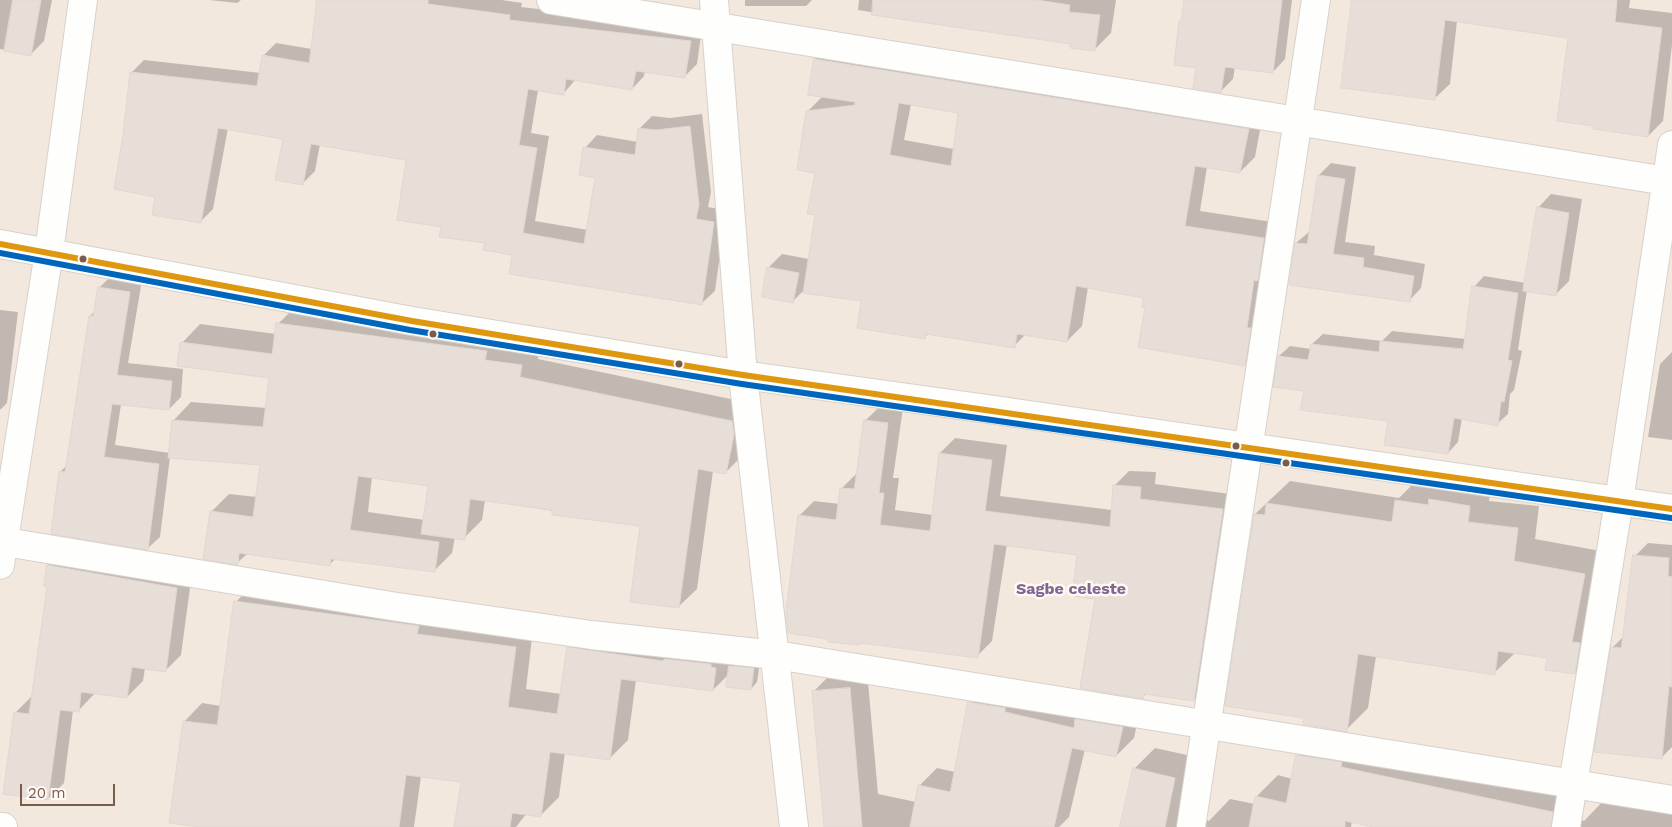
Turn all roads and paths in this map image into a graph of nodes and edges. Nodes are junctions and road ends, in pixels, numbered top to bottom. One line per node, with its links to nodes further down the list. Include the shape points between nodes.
1 (83, 0): 9 (street)
2 (551, 0): 4 (street)
3 (1316, 0): 5 (street)
4 (715, 13): 5 (street); 10 (street)
5 (1298, 122): 7 (street); 11 (street)
6 (1672, 144): 7 (street)
7 (1669, 181): 12 (street)
8 (0, 244): 9 (street)
9 (49, 252): 10 (street, via 412,321); 14 (street)
10 (744, 375): 11 (street); 15 (street)
11 (1248, 448): 12 (street); 16 (street)
12 (1619, 500): 13 (street); 17 (street)
13 (1672, 509)
14 (1, 549): 15 (street, via 591,634)
15 (776, 654): 16 (street); 19 (street)
16 (1206, 726): 17 (street); 20 (street)
17 (1573, 784): 18 (street); 21 (street)
18 (1672, 800)
19 (794, 827)
20 (1191, 827)
21 (1566, 827)

